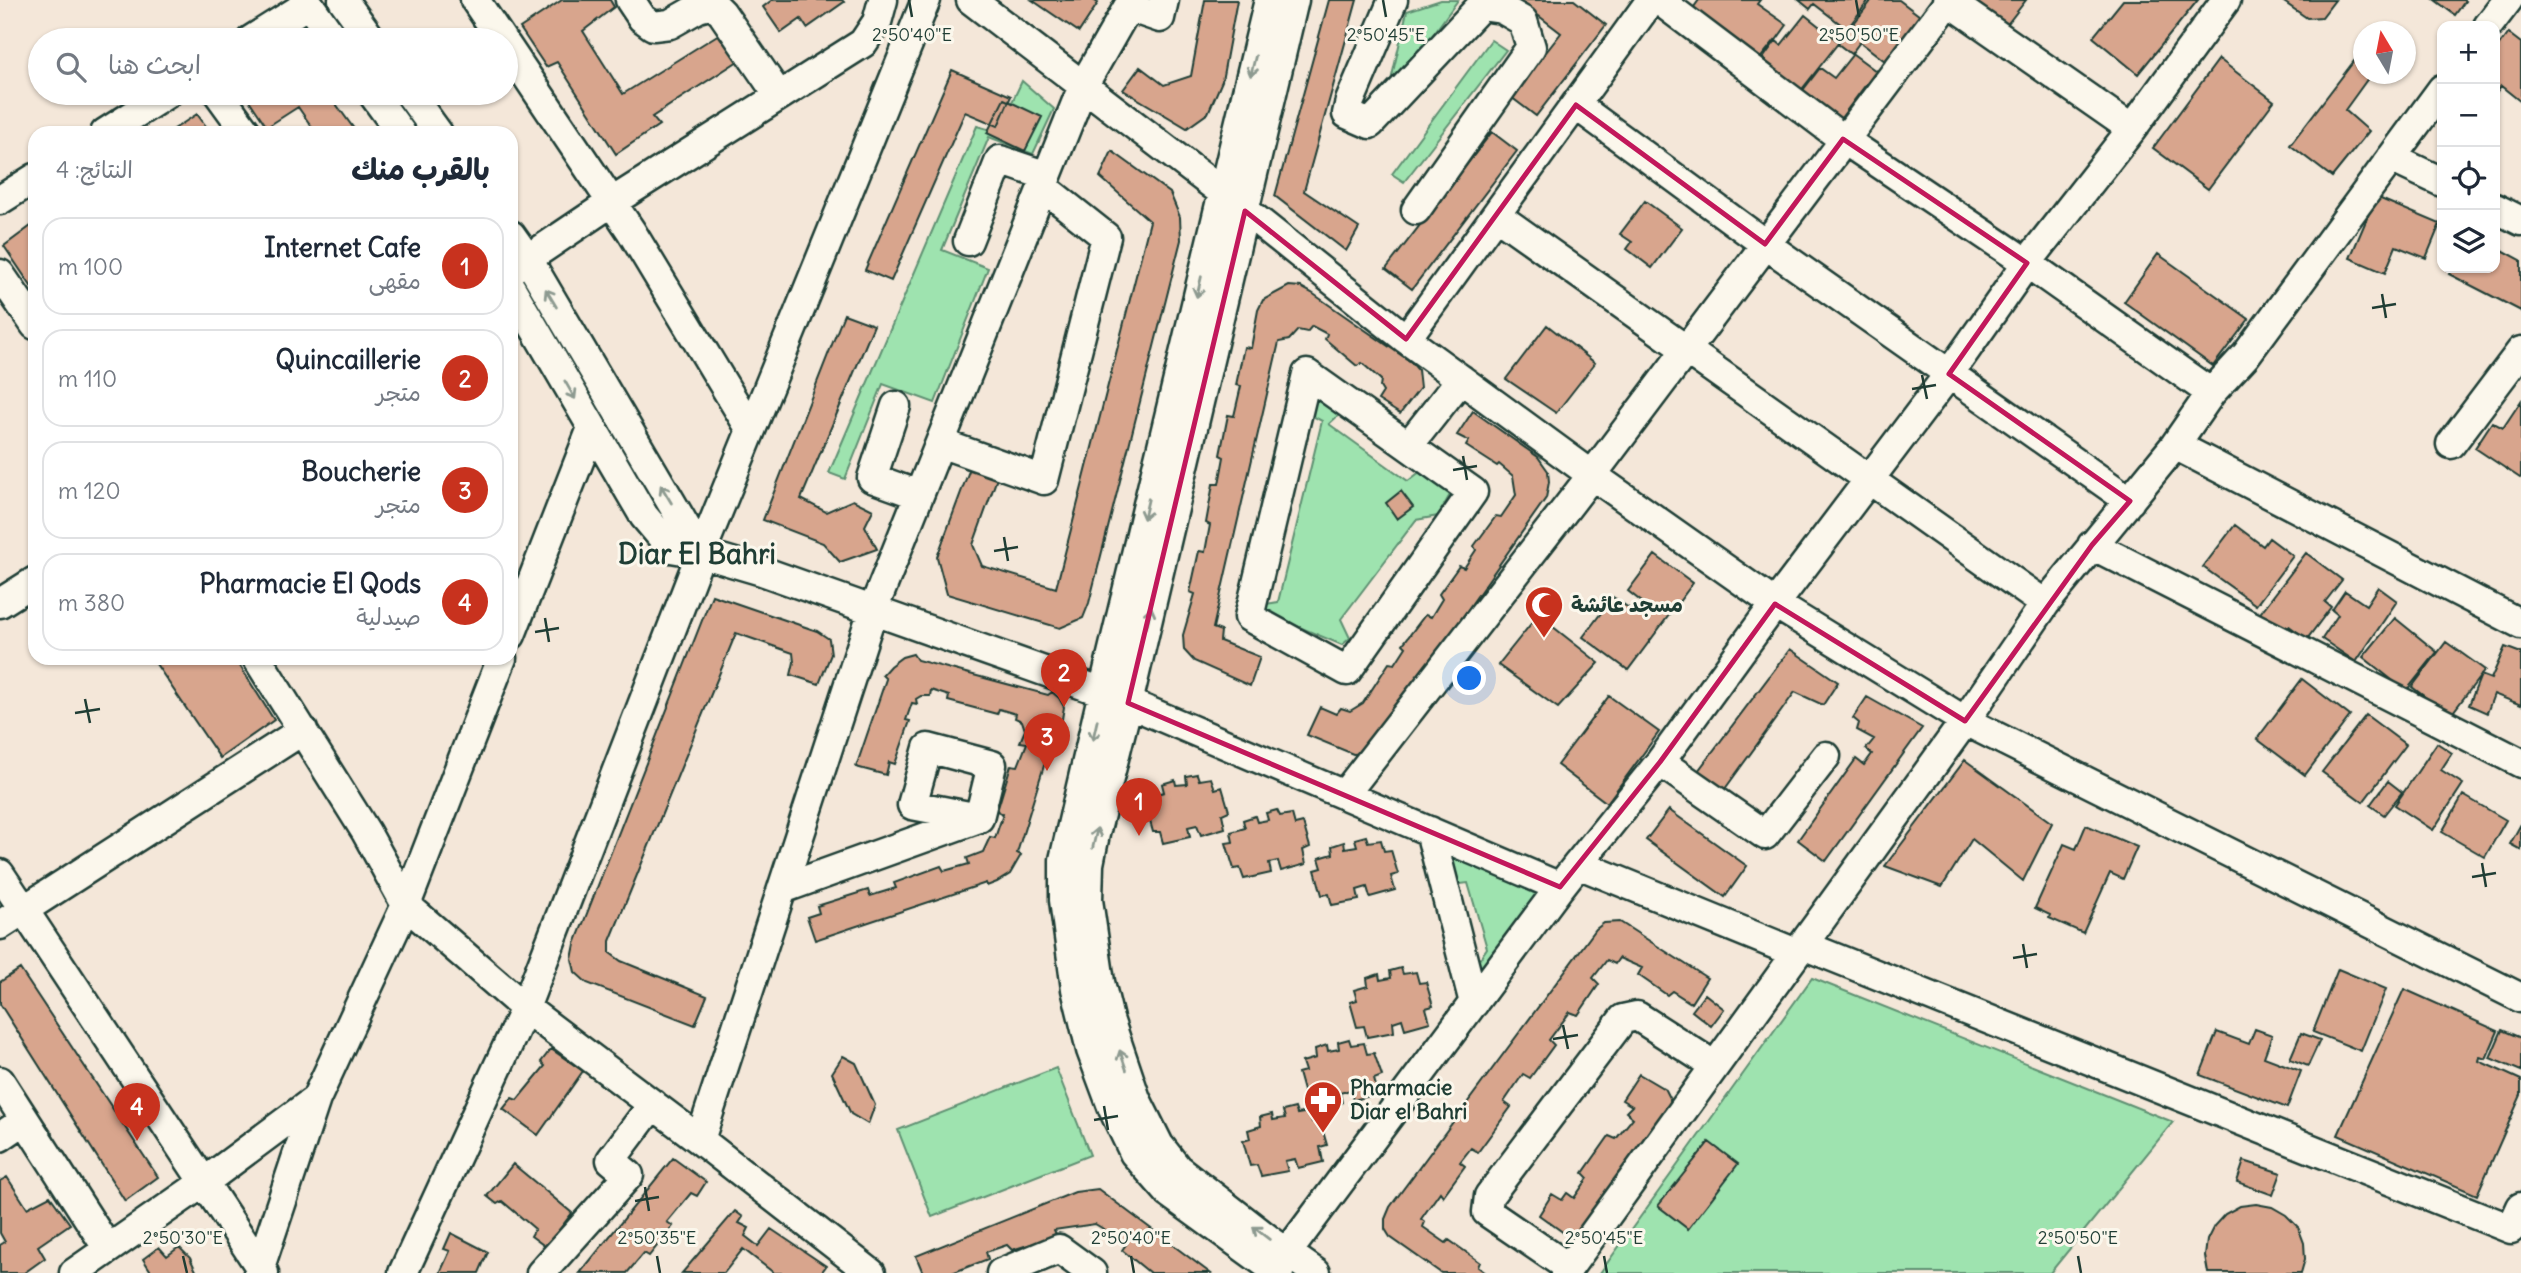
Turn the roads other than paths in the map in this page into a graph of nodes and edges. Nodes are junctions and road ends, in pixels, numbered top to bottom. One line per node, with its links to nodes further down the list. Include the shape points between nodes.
1 (343, 0): 21 (street)
2 (630, 0): 25 (street, via 653,26 670,24 713,4)
3 (883, 0): 25 (street, via 877,22 863,43)
4 (926, 0): 65 (street)
5 (971, 0): 24 (street)
6 (1164, 0): 24 (street, via 1160,18 1128,7)
7 (1269, 0): 42 (street, one-way to 42)
8 (1294, 0): 47 (street)
9 (1393, 0): 16 (street, via 1349,101 1347,114 1370,124)
10 (1651, 0): 31 (street)
11 (1658, 0): 37 (street)
12 (1948, 0): 36 (street); 37 (street)
13 (2225, 0): 36 (street)
14 (2508, 0): 18 (street)
15 (307, 2): 19 (street); 20 (street)
16 (1481, 3): 45 (street, via 1523,21 1531,47)
17 (487, 4): 22 (street)
18 (2492, 21)
19 (269, 28)
20 (325, 28)
21 (363, 28)
22 (497, 28)
23 (518, 64): 44 (street)
24 (1083, 86): 40 (street); 42 (street)
25 (779, 96): 44 (street)
26 (2437, 96): 38 (street)
27 (149, 105): 32 (street)
28 (227, 105): 33 (street)
29 (381, 105): 34 (street)
30 (418, 105): 35 (street)
31 (1576, 105): 48 (street); 51 (street)
32 (116, 126)
33 (242, 126)
34 (396, 126)
35 (433, 126)
36 (2132, 129): 52 (street)
37 (1843, 139): 51 (street); 52 (street)
38 (2392, 158): 39 (street); 62 (street, via 2246,355)
39 (2437, 180)
40 (1045, 181): 50 (street, via 1000,160); 66 (street); 66 (street, via 1106,237 1044,480)
41 (28, 182): 43 (street)
42 (1222, 192): 47 (street); 85 (street, one-way to 85)
43 (0, 200)
44 (612, 202): 53 (street); 65 (street)
45 (1416, 210)
46 (2499, 210): 49 (street)
47 (1245, 211): 57 (street); 86 (street, one-way to 47)
48 (1496, 215): 57 (street); 58 (street)
49 (2521, 221)
50 (968, 241)
51 (1765, 244): 58 (street); 60 (street)
52 (2027, 263): 60 (street); 62 (street)
53 (519, 265): 75 (street, one-way to 53)
54 (0, 274): 56 (street)
55 (518, 300): 64 (street, one-way to 64)
56 (28, 314)
57 (1406, 339): 61 (street)
58 (1686, 349): 70 (street); 71 (street)
59 (2521, 351): 67 (street)
60 (1949, 374): 71 (street); 73 (street)
61 (1461, 379): 68 (street); 70 (street)
62 (2211, 393): 69 (street)
63 (896, 406): 72 (street, via 872,478)
64 (592, 428): 75 (street, via 644,516 671,548); 81 (street)
65 (751, 430): 75 (street)
66 (940, 443): 72 (street)
67 (2451, 444)
68 (1409, 445): 68 (street, via 1473,492 1348,671 1249,617 1307,374)
69 (2175, 445): 73 (street); 82 (street)
70 (1592, 475): 78 (street); 92 (street)
71 (1869, 479): 78 (street); 79 (street)
72 (919, 495): 80 (street)
73 (2130, 501): 74 (street)
74 (2092, 545): 79 (street); 91 (street)
75 (701, 553): 80 (street); 105 (street)
76 (28, 585): 77 (street)
77 (0, 603)
78 (1775, 604): 87 (street); 90 (street)
79 (2045, 604): 87 (street)
80 (873, 610): 85 (street); 98 (street)
81 (518, 617)
82 (2521, 624)
83 (261, 665): 88 (street)
84 (499, 665): 99 (street)
85 (1103, 692): 86 (street); 116 (street, one-way to 116, via 1064,860 1069,945 1091,1050 1134,1153 1170,1194)
86 (1128, 703): 92 (street); 116 (street, one-way to 86, via 1159,1145 1136,1099 1109,1019 1093,942 1089,864)
87 (1965, 721): 102 (street); 103 (street)
88 (303, 730): 99 (street); 100 (street)
89 (1826, 757): 90 (street, via 1765,835)
90 (1660, 762): 95 (street)
91 (2521, 763)
92 (1344, 795): 94 (street)
93 (979, 818): 98 (street)
94 (1430, 831): 97 (street); 104 (street)
95 (1578, 863): 97 (street); 102 (street)
96 (0, 874): 100 (street)
97 (1560, 887): 104 (street)
98 (782, 888): 112 (street)
99 (406, 905): 105 (street); 108 (street)
100 (24, 909): 101 (street); 113 (street)
101 (0, 925)
102 (1800, 949): 106 (street); 114 (street, via 2511,1229)
103 (2521, 998)
104 (1474, 1003): 116 (street)
105 (525, 1008): 109 (street); 119 (street)
106 (1715, 1066): 117 (street); 117 (street, via 1637,1016 1623,1019 1489,1196 1487,1212)
107 (0, 1082): 110 (street)
108 (316, 1099): 113 (street); 118 (street)
109 (653, 1104): 112 (street); 120 (street, via 611,1160 629,1175)
110 (25, 1121): 111 (street); 115 (street)
111 (0, 1137)
112 (700, 1140): 121 (street)
113 (203, 1183): 115 (street); 118 (street)
114 (2521, 1207)
115 (94, 1264)
116 (1278, 1267): 124 (street)
117 (1567, 1270)
118 (261, 1271)
119 (403, 1273)
120 (541, 1273)
121 (871, 1273)
122 (1000, 1273): 123 (street, via 1059,1249)
123 (1092, 1273)
124 (1316, 1273)

